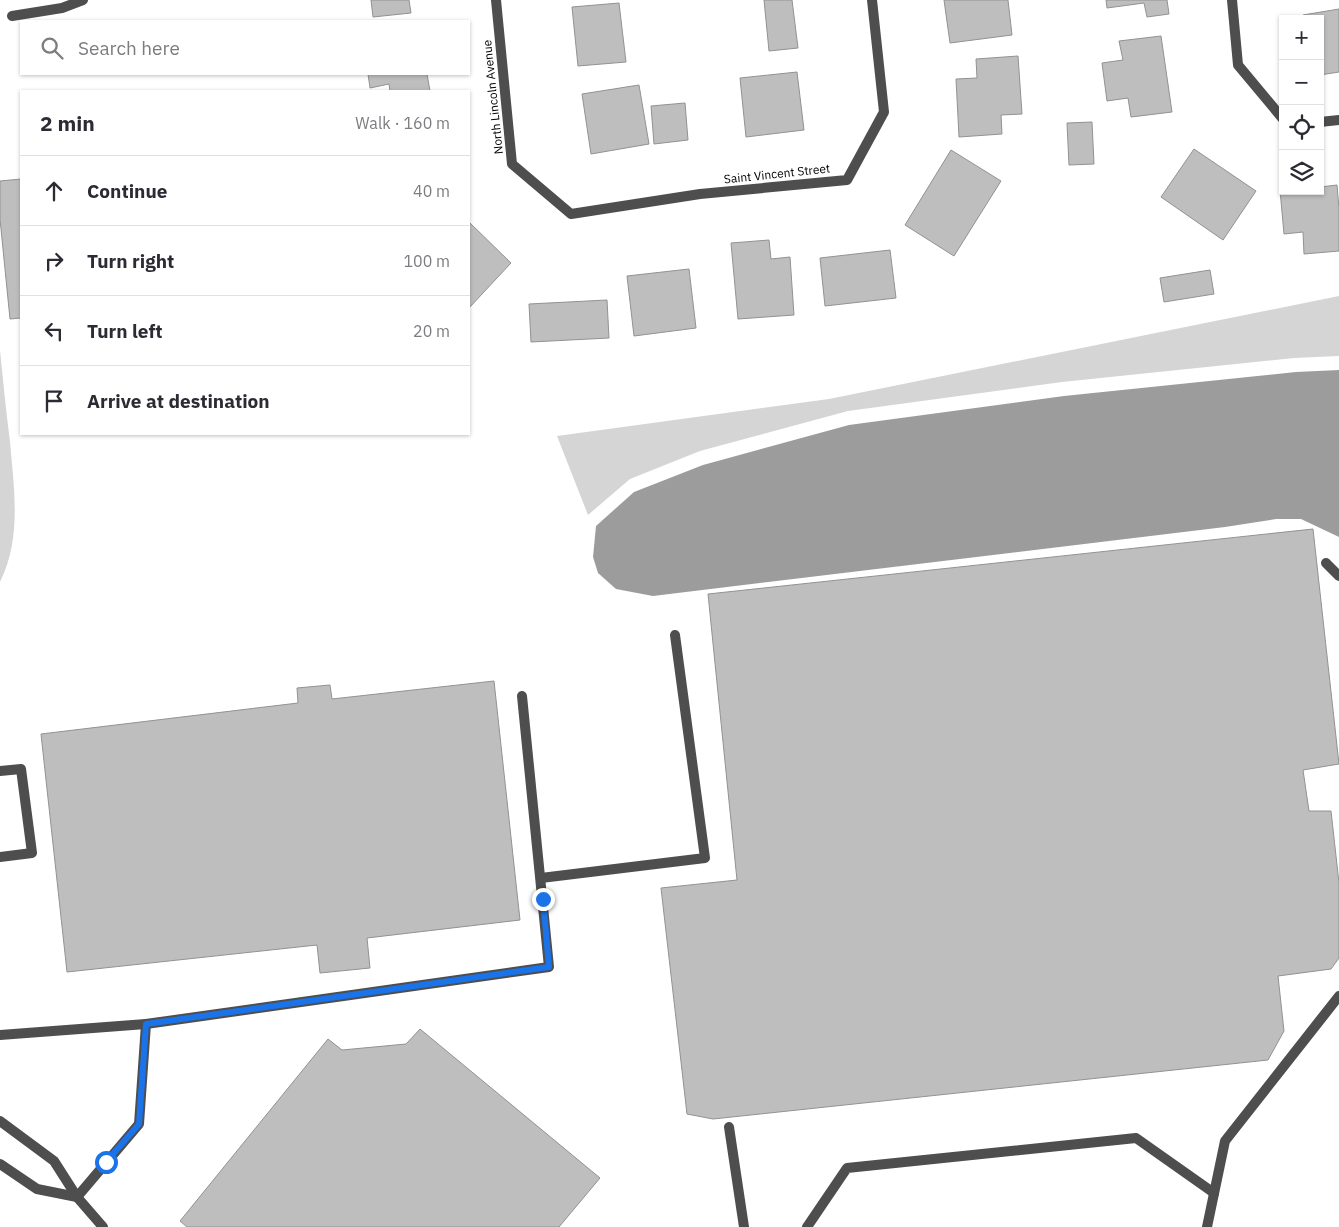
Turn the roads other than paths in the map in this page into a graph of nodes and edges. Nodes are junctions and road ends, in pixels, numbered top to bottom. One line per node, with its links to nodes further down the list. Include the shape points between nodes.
1 (83, 0): 5 (street, via 62,8)
2 (496, 0): 9 (street, North Lincoln Avenue, via 512,164 571,214)
3 (872, 0): 9 (street, Saint Vincent Street, via 884,112 847,180)
4 (1232, 0): 6 (street, via 1238,65)
5 (12, 16)
6 (1279, 115)
7 (1339, 120): 8 (street)
8 (1324, 122)
9 (700, 194)
10 (1326, 563): 11 (street)
11 (1339, 576)
12 (675, 635): 16 (street, via 705,858)
13 (522, 696): 16 (street)
14 (0, 771): 15 (street, via 21,769 32,853)
15 (0, 857)
16 (541, 878): 18 (street, via 549,967)
17 (1339, 996): 23 (street, via 1225,1141)
18 (146, 1024): 19 (street); 24 (street, via 139,1124)
19 (0, 1035)
20 (0, 1121): 24 (street, via 54,1161)
21 (730, 1127): 26 (street)
22 (0, 1164): 24 (street, via 37,1188)
23 (1214, 1193): 27 (street, via 1136,1138 847,1168); 28 (street)
24 (77, 1197): 25 (street)
25 (103, 1227)
26 (744, 1227)
27 (806, 1227)
28 (1207, 1227)

